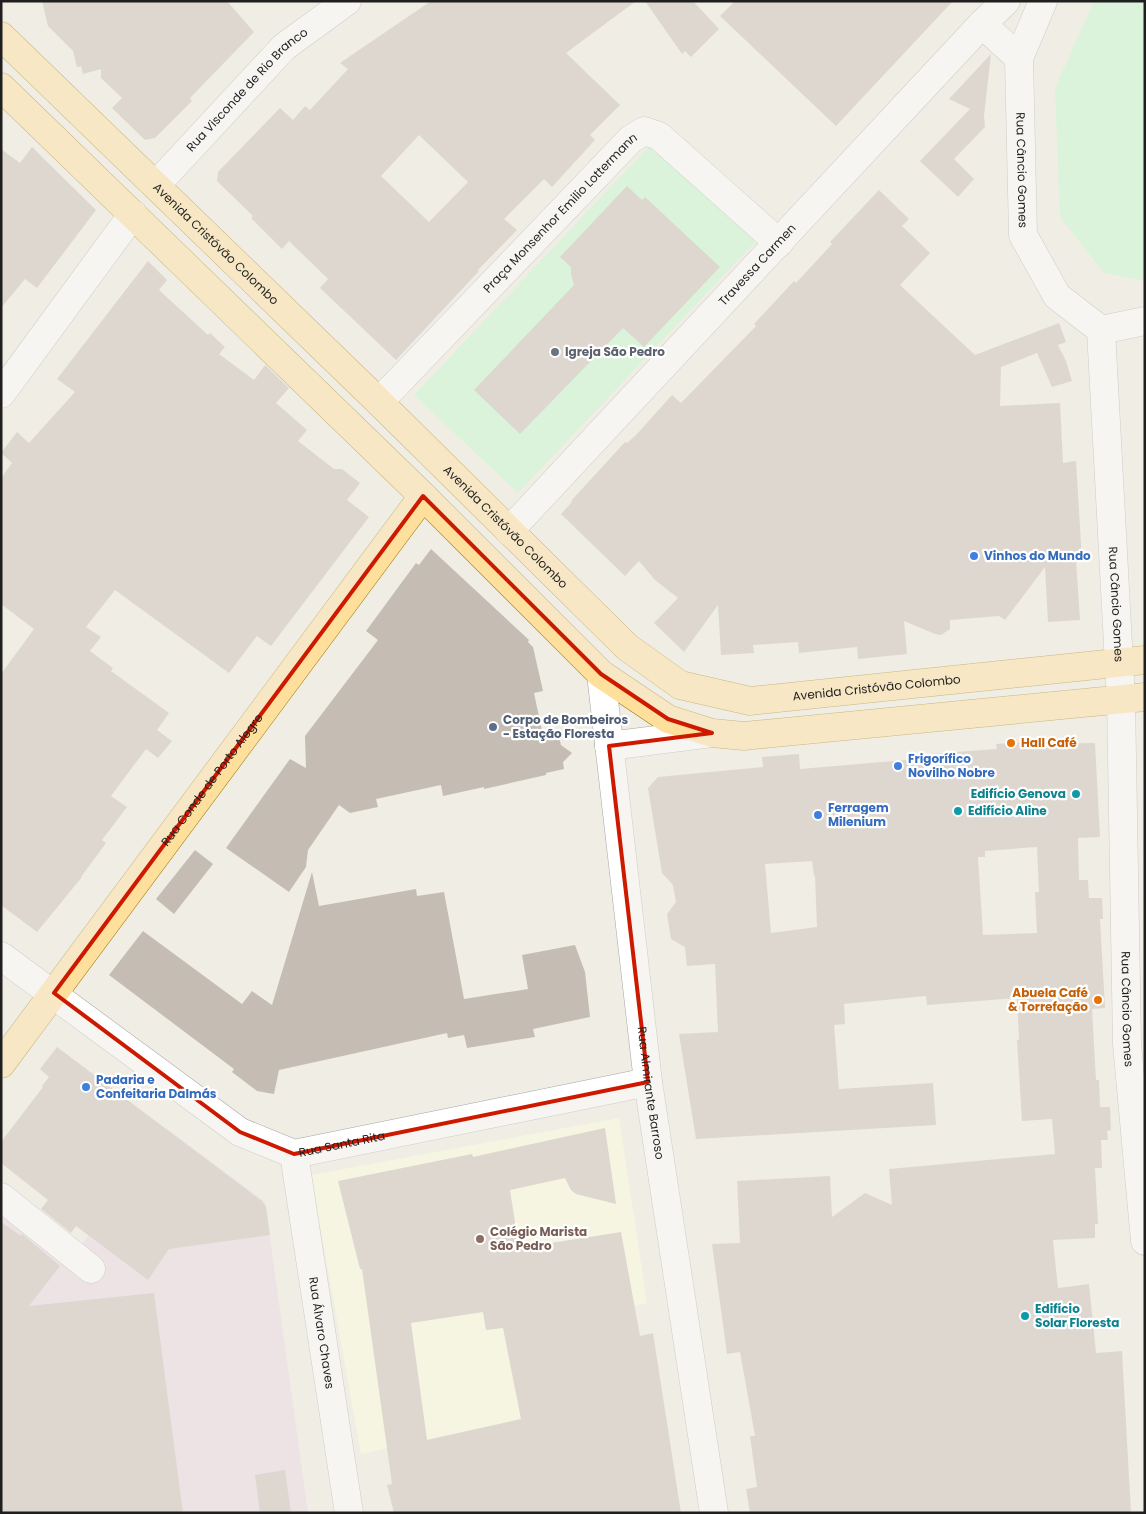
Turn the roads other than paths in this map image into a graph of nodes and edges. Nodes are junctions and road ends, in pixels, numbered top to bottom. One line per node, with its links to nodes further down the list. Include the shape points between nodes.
1 (347, 1): 8 (street, Rua Visconde de Rio Branco, via 284,47)
2 (1006, 1): 4 (street, Travessa Carmen)
3 (1043, 1): 6 (street, Rua Câncio Gomes)
4 (982, 24): 6 (street); 10 (street, Travessa Carmen)
5 (1, 36): 8 (main road, Avenida Cristóvão Colombo)
6 (1020, 58): 12 (street, Rua Câncio Gomes, via 1024,235 1057,296)
7 (1, 87): 9 (main road)
8 (156, 185): 14 (main road, Avenida Cristóvão Colombo)
9 (133, 214): 13 (street); 15 (main road)
10 (779, 244): 14 (street, Praça Monsenhor Emilio Lottermann, via 659,136 644,131 630,139); 16 (street, Travessa Carmen)
11 (1145, 321): 12 (street)
12 (1101, 330): 17 (street, Rua Câncio Gomes)
13 (1, 394)
14 (379, 402): 16 (main road, Avenida Cristóvão Colombo)
15 (423, 496): 18 (main road); 23 (main road, Rua Conde de Porto Alegre)
16 (509, 531): 17 (main road, Avenida Cristóvão Colombo, via 627,647 680,685 750,701)
17 (1132, 661): 19 (street, Rua Câncio Gomes)
18 (600, 674): 20 (main road, via 668,718); 21 (street, Rua Almirante Barroso)
19 (1133, 699): 20 (main road, via 744,736); 24 (street, Rua Câncio Gomes)
20 (712, 733): 21 (street)
21 (609, 746): 26 (street, Rua Almirante Barroso)
22 (1, 956): 23 (street, Rua Santa Rita)
23 (54, 993): 25 (main road, Rua Conde de Porto Alegre); 27 (street, Rua Santa Rita, via 240,1132)
24 (1136, 1044): 29 (street, Rua Câncio Gomes)
25 (1, 1064)
26 (648, 1082): 27 (street, Rua Santa Rita); 32 (street, Rua Almirante Barroso)
27 (294, 1154): 31 (street, Rua Álvaro Chaves)
28 (1, 1197): 30 (street)
29 (1145, 1241)
30 (91, 1269)
31 (349, 1513)
32 (714, 1513)

